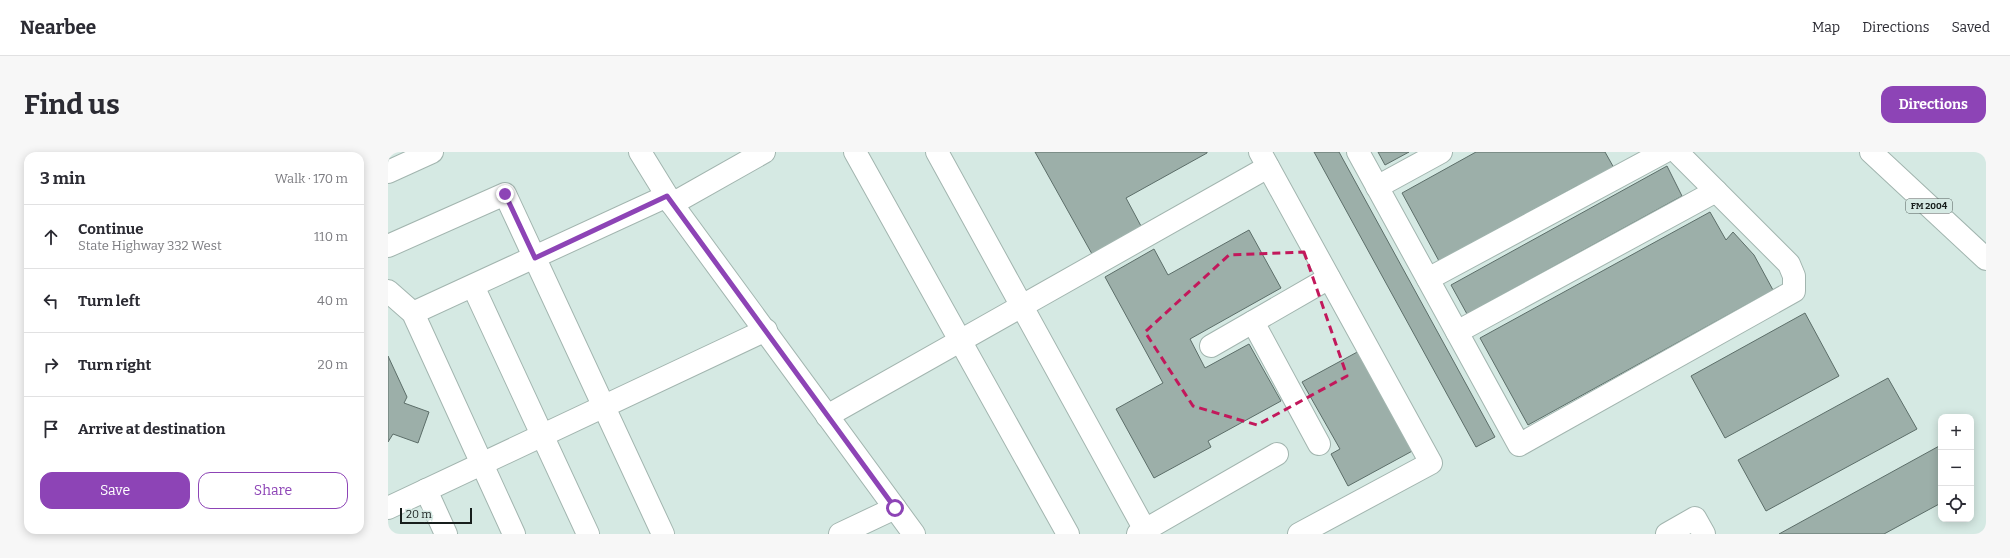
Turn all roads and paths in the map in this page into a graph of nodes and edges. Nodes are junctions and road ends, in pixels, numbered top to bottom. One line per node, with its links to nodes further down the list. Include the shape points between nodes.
1 (432, 152): 12 (main road)
2 (640, 152): 15 (main road)
3 (764, 152): 15 (main road)
4 (855, 152): 28 (main road)
5 (937, 152): 23 (main road)
6 (1358, 152): 13 (main road)
7 (1441, 152): 13 (main road)
8 (1664, 152): 20 (main road)
9 (1677, 152): 14 (main road)
10 (1872, 152): 18 (main road, FM 2004 / FM 2004)
11 (1264, 160): 19 (main road); 23 (main road)
12 (388, 172)
13 (1377, 187): 20 (main road)
14 (1716, 191): 27 (main road); 27 (main road, via 1789,264 1794,276 1794,291 1519,445)
15 (670, 200): 17 (main road); 26 (main road)
16 (388, 246): 17 (main road, via 505,194)
17 (535, 258): 21 (main road); 30 (main road)
18 (1986, 259)
19 (1329, 278): 25 (main road); 47 (main road, via 1431,463)
20 (1428, 279): 27 (main road)
21 (473, 286): 24 (main road); 32 (main road)
22 (388, 291): 24 (main road)
23 (1021, 306): 28 (main road); 39 (main road)
24 (413, 313): 35 (main road)
25 (1253, 322): 29 (main road); 33 (main road)
26 (766, 330): 30 (main road); 31 (main road)
27 (1457, 332)
28 (960, 340): 31 (main road); 46 (main road)
29 (1211, 346)
30 (604, 407): 32 (main road); 43 (main road)
31 (827, 416): 38 (main road)
32 (542, 435): 35 (main road); 42 (main road)
33 (1319, 444)
34 (1278, 454): 39 (main road)
35 (482, 463): 36 (main road); 41 (main road)
36 (426, 490): 37 (main road); 40 (main road)
37 (388, 508)
38 (895, 508): 44 (main road); 45 (main road)
39 (1142, 532)
40 (446, 534)
41 (514, 534)
42 (588, 534)
43 (663, 534)
44 (840, 534)
45 (914, 534)
46 (1068, 534)
47 (1299, 534)
48 (1668, 534): 49 (main road, via 1695,518)
49 (1704, 534)

